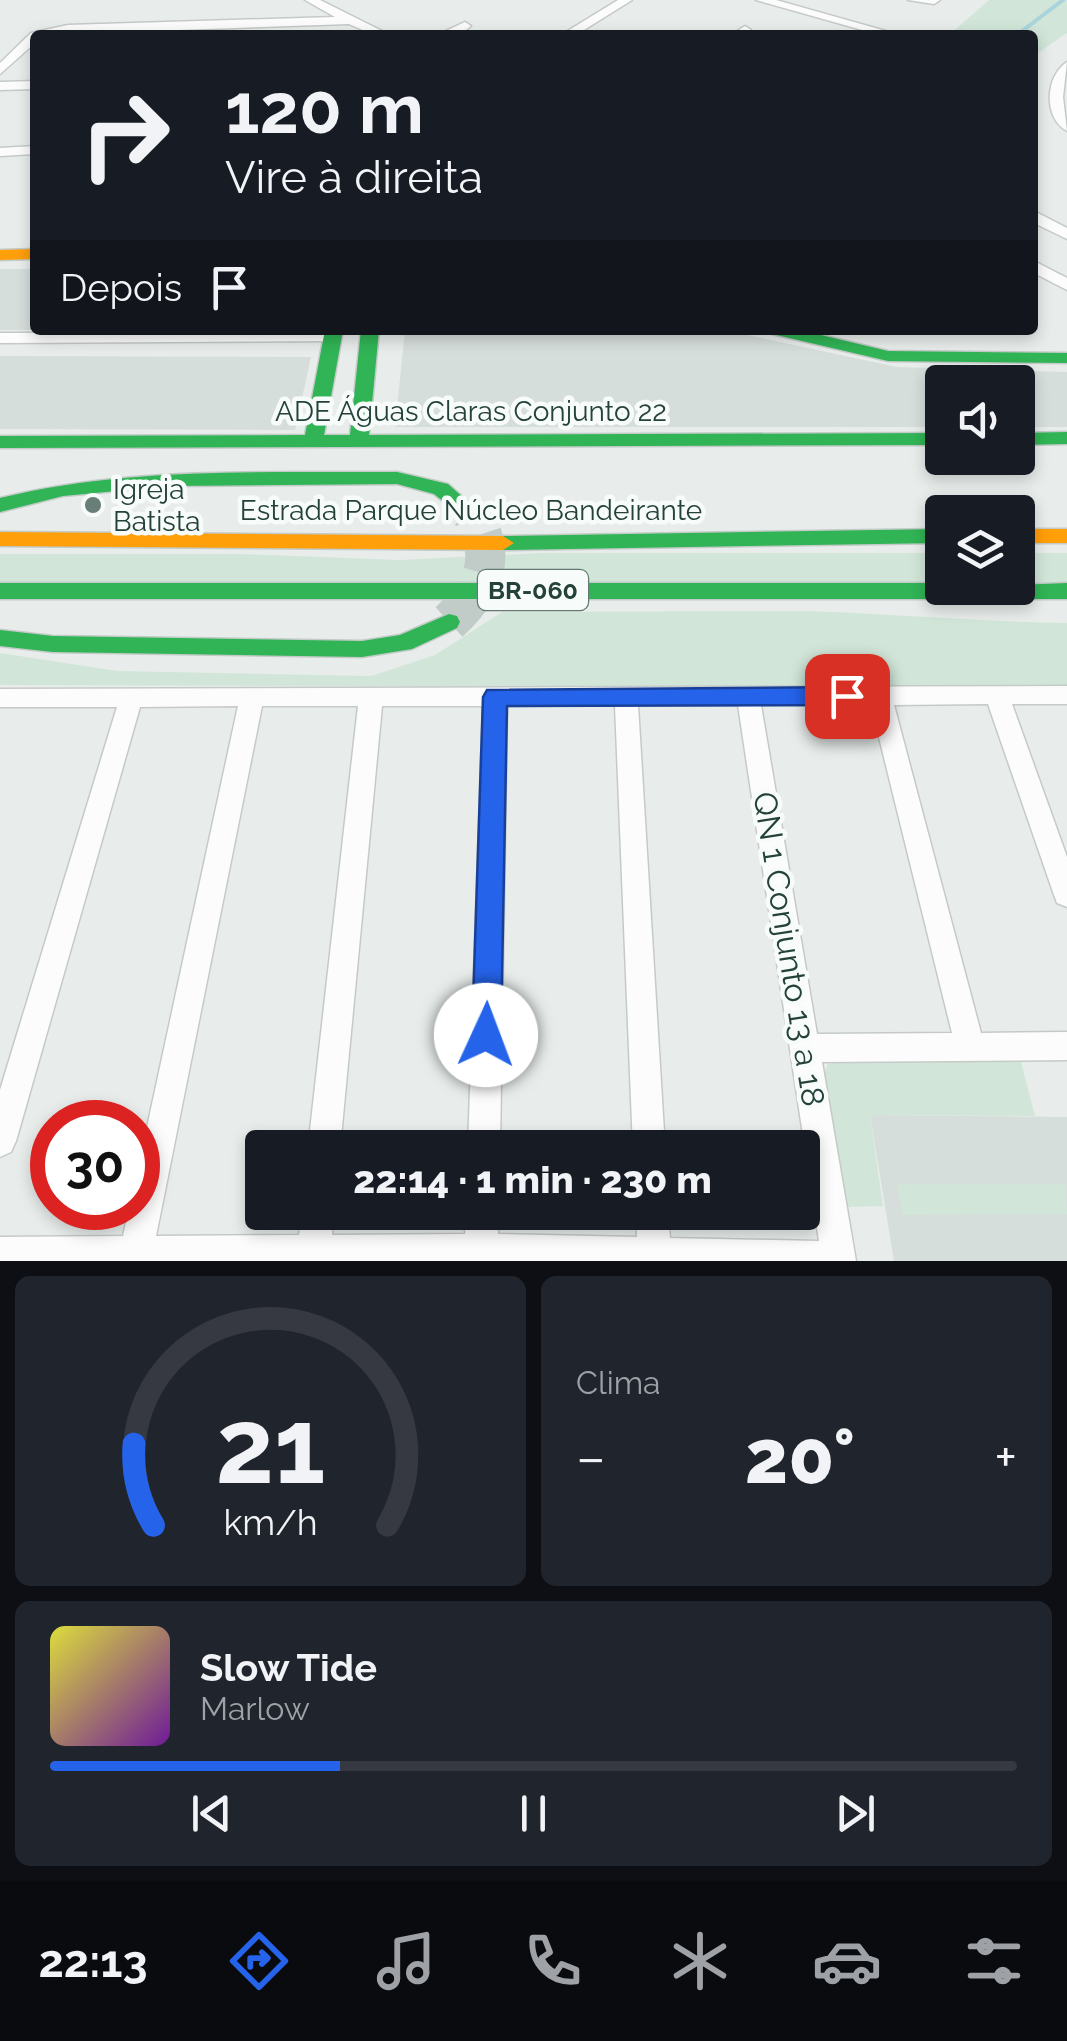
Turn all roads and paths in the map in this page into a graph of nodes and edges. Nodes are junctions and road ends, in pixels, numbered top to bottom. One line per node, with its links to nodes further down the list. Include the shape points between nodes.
1 (310, 0): 6 (street)
2 (626, 0): 11 (street)
3 (762, 0): 12 (street)
4 (914, 0): 5 (street)
5 (934, 0)
6 (351, 20): 8 (street); 9 (street)
7 (465, 26): 10 (street)
8 (63, 30)
9 (373, 30)
10 (455, 30)
11 (577, 30)
12 (875, 30)
13 (30, 42): 14 (street)
14 (0, 70)
15 (1065, 74): 18 (street, via 1056,105)
16 (0, 86): 17 (street)
17 (30, 86)
18 (1067, 127)
19 (30, 150): 20 (street)
20 (0, 152)
21 (1038, 218): 22 (street)
22 (1067, 234)
23 (0, 241): 24 (main road)
24 (30, 241)
25 (30, 254): 26 (main road)
26 (0, 255)
27 (1038, 268): 28 (street)
28 (1067, 285)
29 (200, 335): 34 (street)
30 (333, 335): 38 (main road)
31 (369, 335): 39 (main road)
32 (808, 335): 36 (main road)
33 (853, 335): 36 (main road)
34 (0, 338)
35 (1067, 342): 36 (main road)
36 (891, 349): 37 (main road)
37 (1067, 358)
38 (321, 407): 39 (main road, via 335,420); 44 (main road)
39 (360, 409): 43 (main road)
40 (1035, 438): 41 (main road)
41 (1067, 438)
42 (925, 439): 43 (main road, ADE Águas Claras Conjunto 22)
43 (359, 440): 44 (main road, ADE Águas Claras Conjunto 22)
44 (313, 441): 45 (main road, ADE Águas Claras Conjunto 22)
45 (0, 442)
46 (0, 506): 47 (main road, via 63,489 170,480 397,478 441,490)
47 (472, 514)
48 (925, 536): 51 (main road, Estrada Parque Núcleo Bandeirante / BR-060, via 503,543)
49 (1035, 536): 50 (main road)
50 (1067, 536)
51 (0, 539)
52 (1067, 590): 53 (main road, BR-060)
53 (0, 592)
54 (449, 622): 55 (main road, via 404,643 362,649)
55 (0, 638)
56 (1067, 695): 60 (street)
57 (626, 696): 58 (street); 63 (street); 72 (street)
58 (748, 696): 59 (street); 69 (street, QN 1 Conjunto 13 a 18)
59 (880, 696): 60 (street); 67 (street)
60 (997, 696): 66 (street)
61 (252, 697): 62 (street); 65 (street); 78 (street)
62 (371, 697): 63 (street); 70 (street)
63 (495, 697): 71 (street)
64 (0, 698): 65 (street)
65 (131, 698): 73 (street)
66 (1067, 895)
67 (970, 1046): 68 (street); 69 (street)
68 (1067, 1046)
69 (805, 1048): 82 (street, QN 1 Conjunto 13 a 18)
70 (326, 1130)
71 (484, 1130)
72 (648, 1130)
73 (0, 1140)
74 (316, 1230): 81 (street)
75 (482, 1230): 77 (street)
76 (653, 1230): 79 (street)
77 (481, 1250): 79 (street); 81 (street)
78 (136, 1252): 80 (street); 81 (street)
79 (654, 1253): 82 (street)
80 (0, 1254)
81 (313, 1256)
82 (838, 1259)

